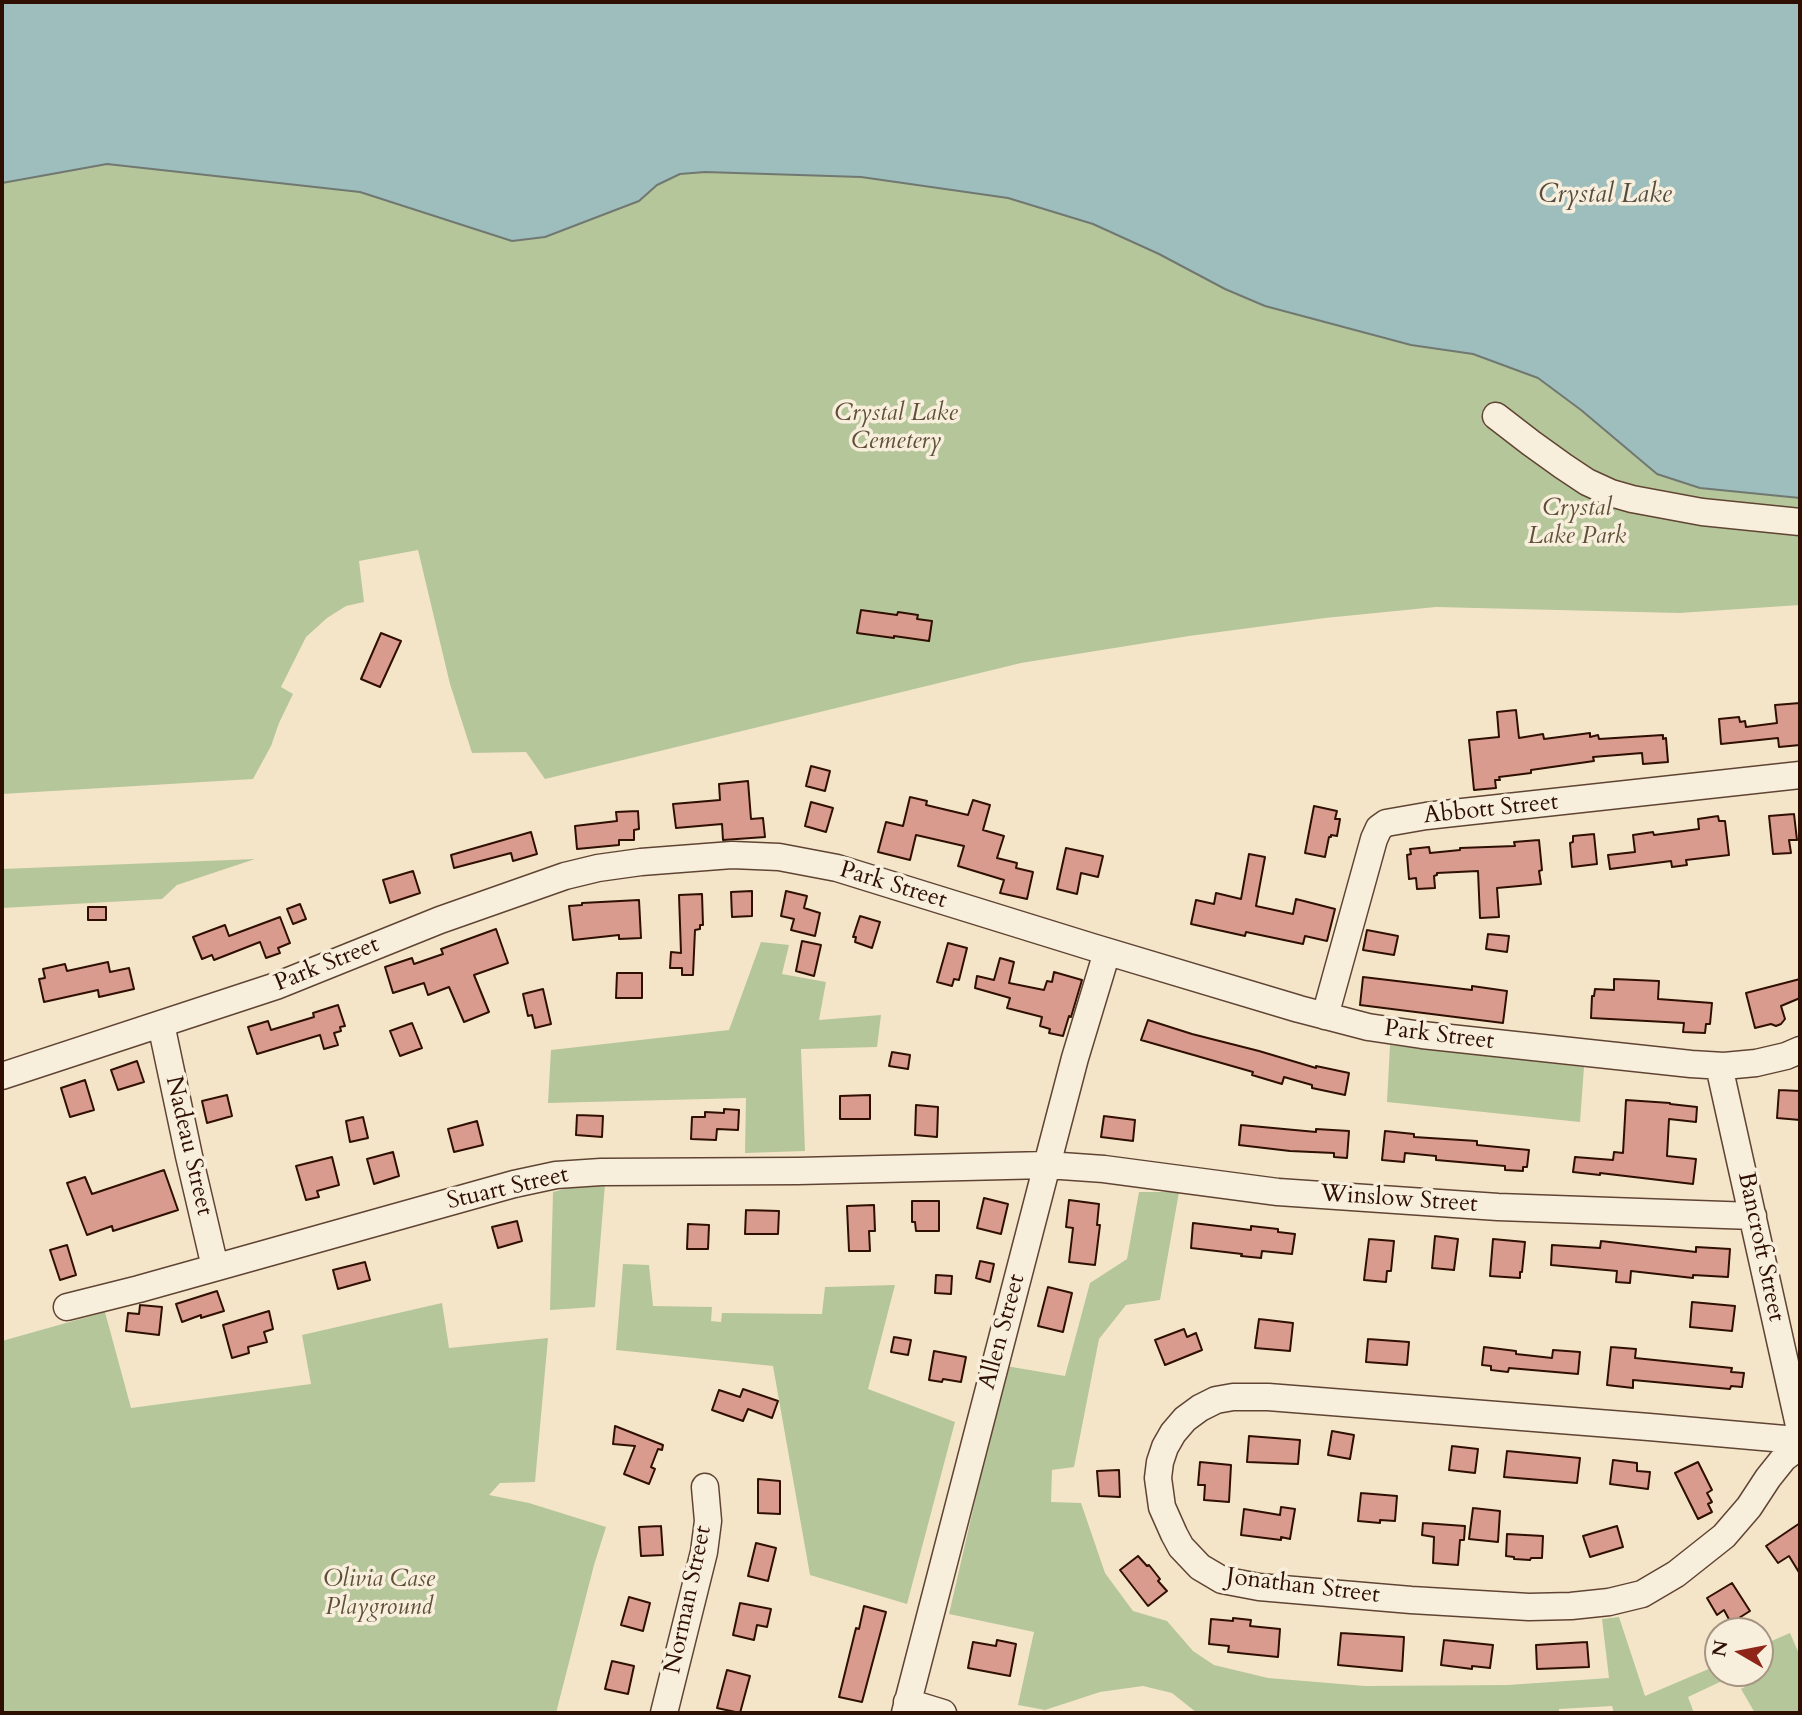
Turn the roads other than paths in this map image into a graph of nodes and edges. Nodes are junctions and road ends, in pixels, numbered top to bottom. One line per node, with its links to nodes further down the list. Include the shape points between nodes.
1 (1496, 416): 2 (street, via 1563,466 1611,493 1702,512)
2 (1800, 522)
3 (1800, 775): 5 (street, Abbott Street, via 1386,823 1374,839)
4 (1107, 952): 5 (street, Park Street); 6 (street, Park Street, via 837,869 779,857 732,855 641,862 577,873 440,920 276,986); 10 (street, Allen Street)
5 (1325, 1016): 8 (street, Park Street, via 1422,1035)
6 (161, 1024): 9 (street, Park Street); 12 (street, Nadeau Street)
7 (1800, 1050): 8 (street, Park Street, via 1756,1063)
8 (1719, 1066): 11 (street, Bancroft Street)
9 (2, 1076)
10 (1046, 1165): 11 (street, Winslow Street, via 1278,1192 1498,1207); 12 (street, Stuart Street, via 556,1175); 17 (street, Allen Street)
11 (1754, 1216): 14 (street, Bancroft Street)
12 (215, 1268): 13 (street, Stuart Street)
13 (67, 1307)
14 (1800, 1430)
15 (1800, 1444): 15 (street, Jonathan Street, via 1784,1458 1731,1529 1676,1574 1642,1594 1571,1606 1411,1600 1222,1580 1181,1548 1162,1507 1158,1478 1165,1447 1185,1419 1216,1400 1233,1397 1649,1427)
16 (705, 1487): 18 (street, Norman Street, via 708,1521 704,1552)
17 (906, 1708): 19 (street)
18 (664, 1713)
19 (943, 1713)

